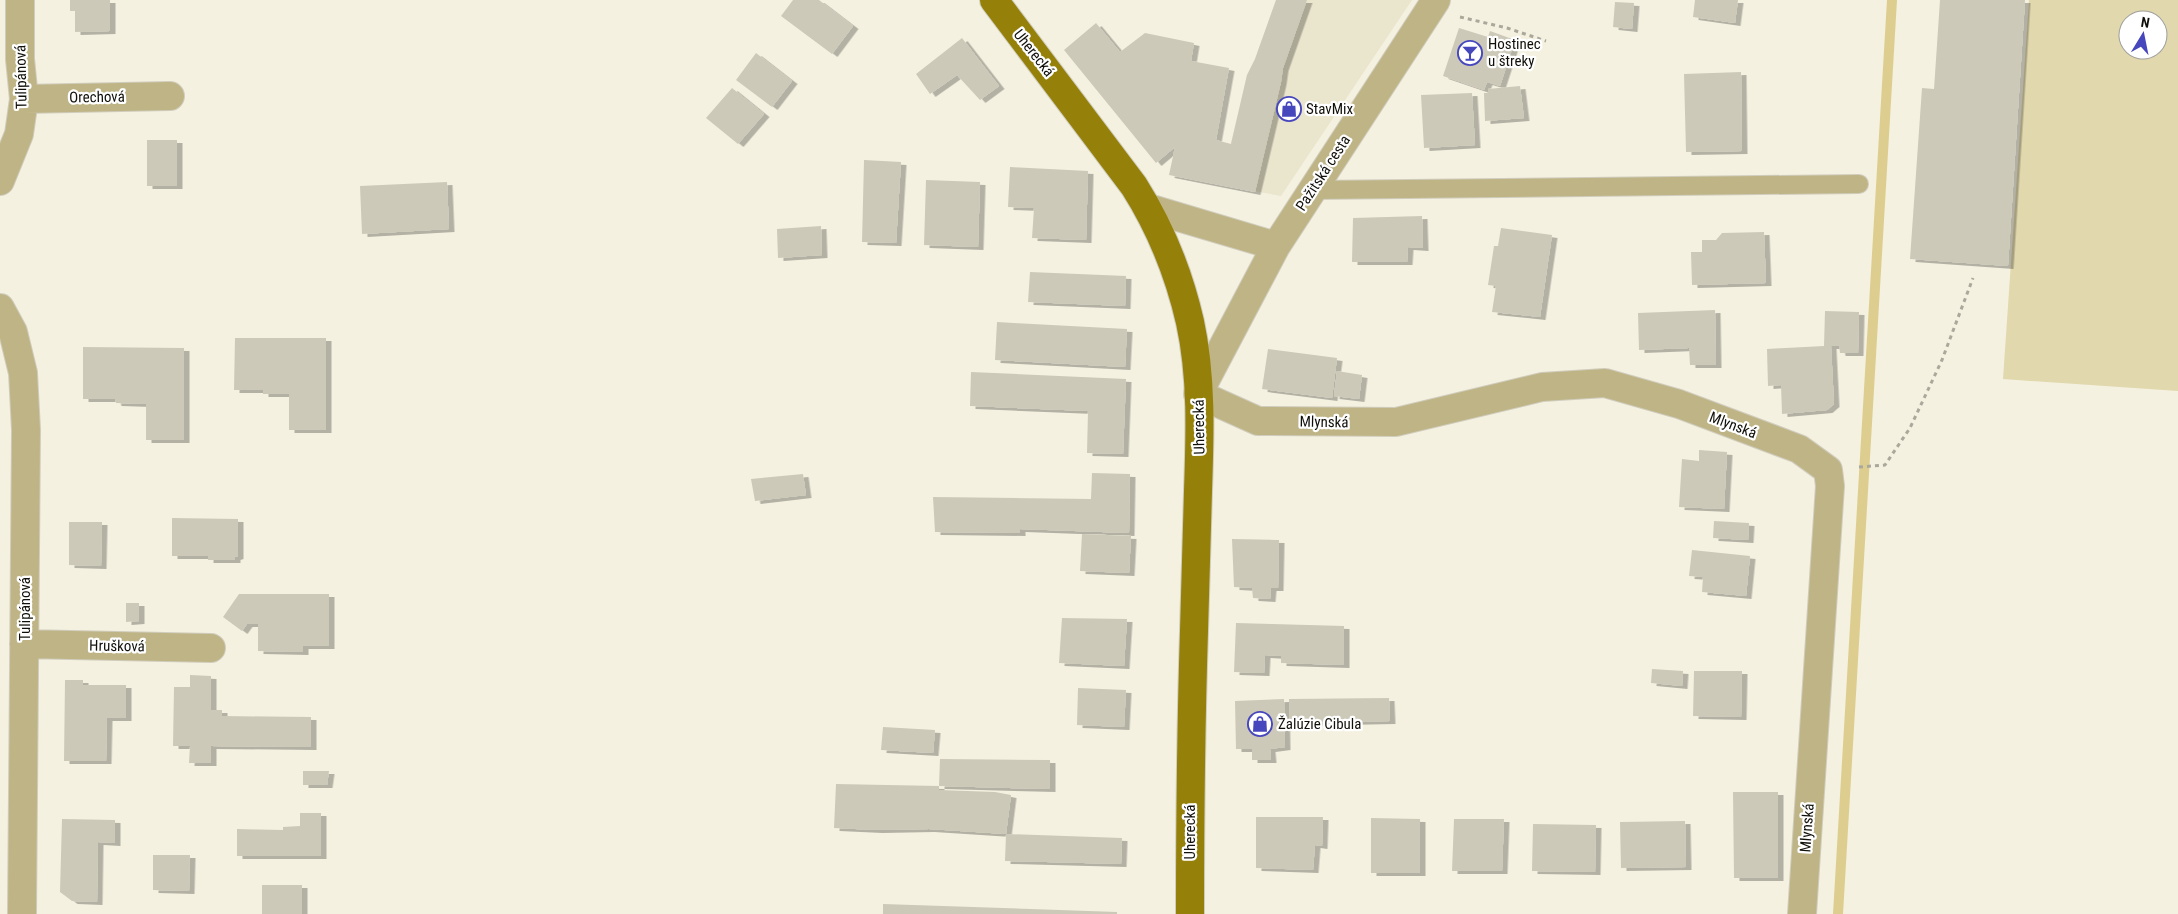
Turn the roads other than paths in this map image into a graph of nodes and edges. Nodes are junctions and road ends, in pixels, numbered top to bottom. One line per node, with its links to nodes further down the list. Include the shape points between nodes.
1 (20, 0): 5 (street, Tulipánová)
2 (994, 0): 9 (main road, Uherecká)
3 (1432, 5): 8 (street, Pažitská cesta)
4 (170, 96): 5 (street, Orechová)
5 (24, 99): 6 (street, Tulipánová, via 19,134)
6 (0, 181)
7 (1859, 184): 8 (lane)
8 (1313, 190): 10 (street, Pažitská cesta)
9 (1148, 208): 10 (street); 12 (main road, Uherecká, via 1162,237 1190,321)
10 (1276, 246): 12 (street, Pažitská cesta)
11 (0, 308): 13 (street, Tulipánová, via 13,332 23,373 26,430)
12 (1198, 394): 16 (main road, Uherecká); 17 (street, Mlynská, via 1258,421 1396,422 1542,387 1605,383 1678,404 1799,450 1828,470 1830,486)
13 (24, 644): 14 (street, Hrušková); 15 (street, Tulipánová)
14 (211, 648)
15 (22, 914)
16 (1190, 914)
17 (1802, 914)

